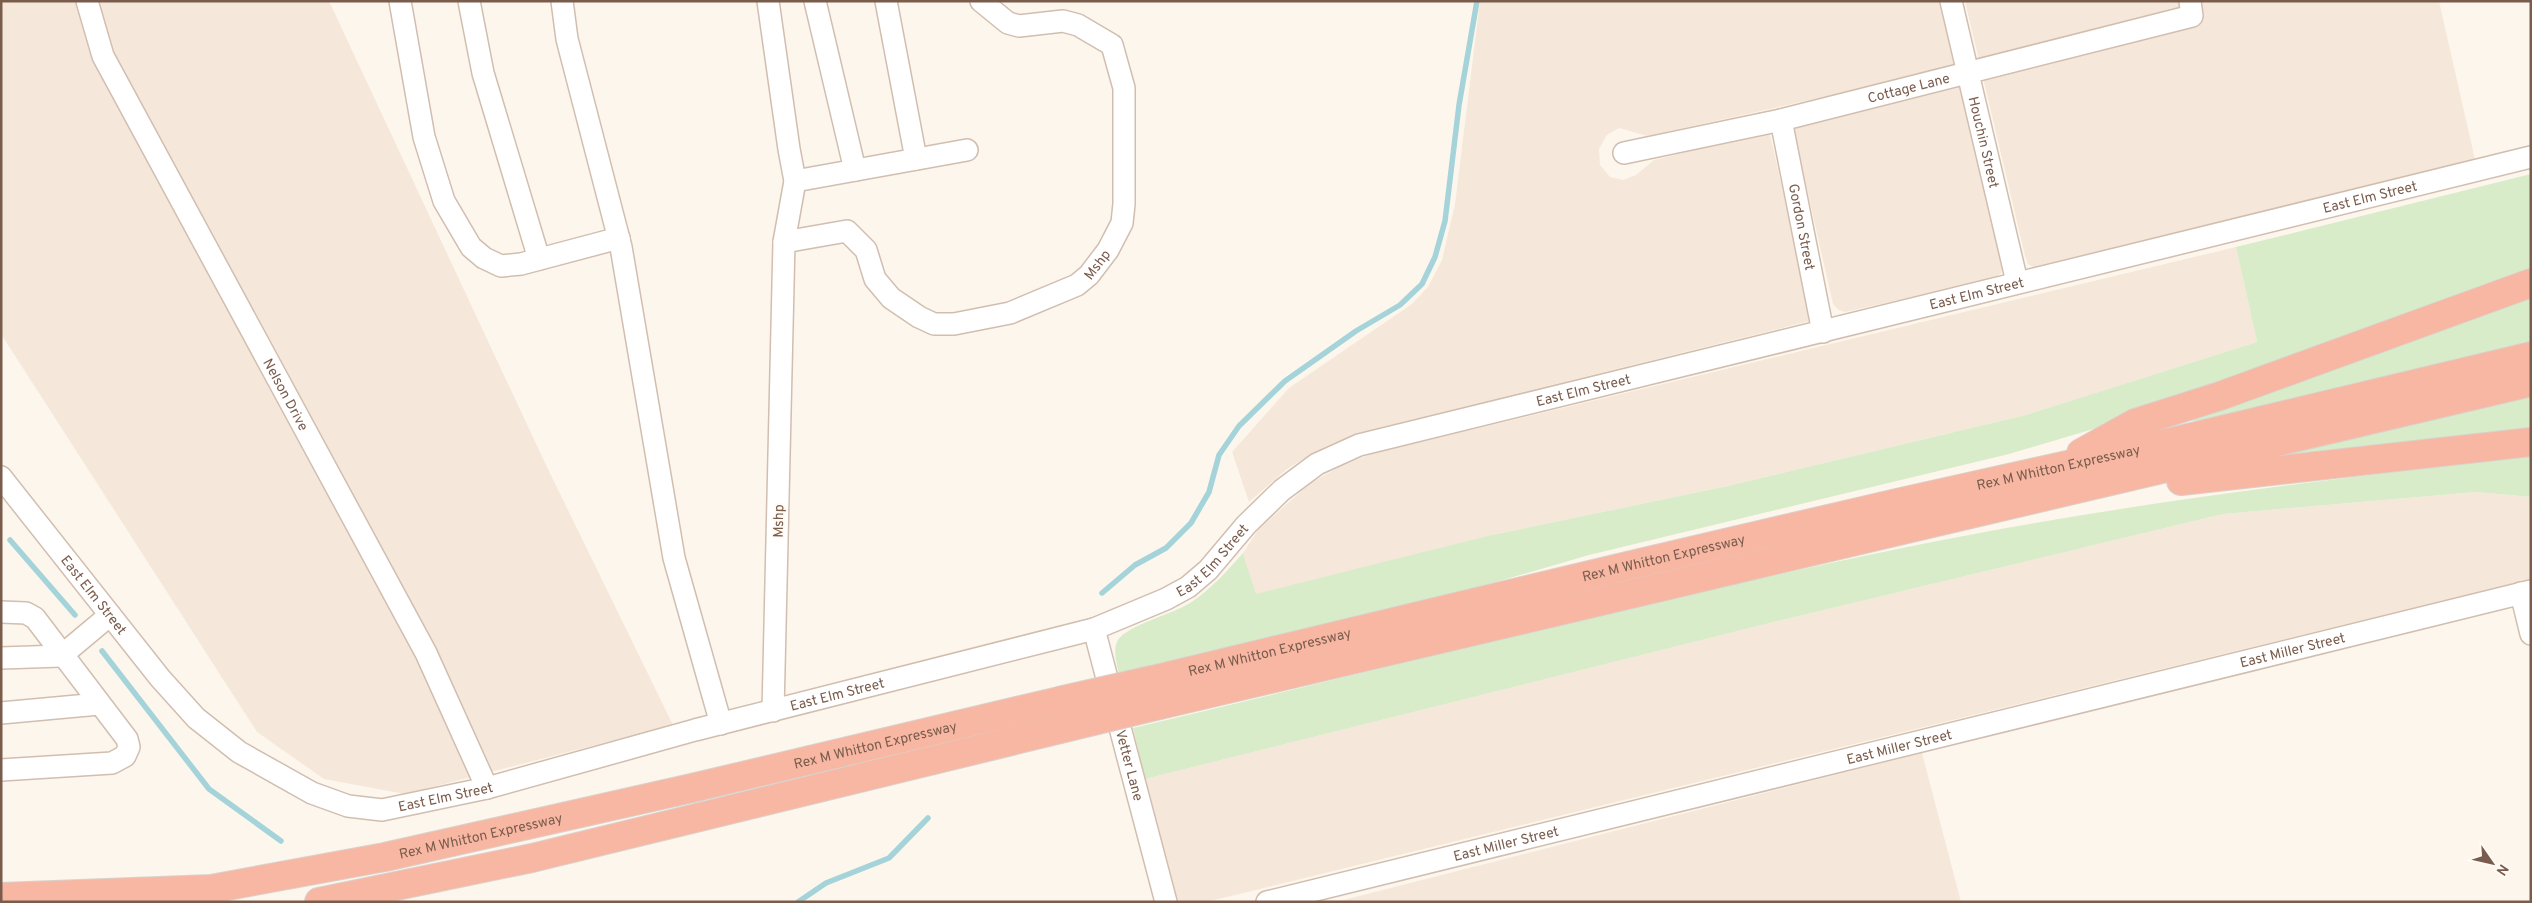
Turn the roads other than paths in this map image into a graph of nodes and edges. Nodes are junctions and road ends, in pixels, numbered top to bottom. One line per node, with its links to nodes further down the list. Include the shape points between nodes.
1 (87, 1): 43 (street, Nelson Drive, via 103,56 426,653)
2 (400, 1): 21 (street, via 424,137 444,201 471,248 484,258 501,266)
3 (469, 1): 21 (street, via 483,73)
4 (562, 1): 19 (street, via 567,39)
5 (768, 1): 18 (street, Mshp)
6 (816, 1): 17 (street)
7 (886, 1): 16 (street)
8 (981, 1): 20 (street, Mshp, via 1008,23 1019,26 1063,21 1078,25 1112,45 1124,88 1124,204 1122,223 1114,241 1089,274 1077,285 1010,313 954,324 934,324 892,298 875,279 866,250 847,231)
9 (1951, 1): 11 (street, Houchin Street)
10 (2191, 9): 11 (street, Cottage Lane)
11 (1968, 74): 12 (street, Cottage Lane); 22 (street, Houchin Street)
12 (1781, 120): 14 (street, Cottage Lane); 24 (street, Gordon Street)
13 (967, 150): 16 (street)
14 (1624, 153)
15 (2531, 157): 22 (street, East Elm Street)
16 (916, 159): 17 (street)
17 (855, 170): 18 (street)
18 (796, 181): 20 (street, Mshp)
19 (619, 238): 21 (street); 41 (street, via 674,558)
20 (784, 242): 39 (street, Mshp)
21 (539, 259)
22 (2017, 282): 24 (street, East Elm Street)
23 (2531, 283): 28 (highway, via 2220,396 2135,423)
24 (1823, 332): 34 (street, East Elm Street, via 1359,445 1318,464 1282,490 1246,525 1208,570 1188,587)
25 (2531, 356): 28 (highway, Rex M Whitton Expressway)
26 (2531, 382): 30 (highway, Rex M Whitton Expressway)
27 (2531, 442): 30 (highway)
28 (2054, 468): 44 (highway, Rex M Whitton Expressway, bridge, via 692,788 394,854 211,889)
29 (3, 482): 33 (street, East Elm Street)
30 (2062, 494): 45 (highway, Rex M Whitton Expressway, bridge, via 1069,726 532,858)
31 (2526, 592): 35 (street); 47 (street, East Miller Street)
32 (1, 612): 36 (street, via 26,613 35,618)
33 (110, 615): 36 (street); 43 (street, East Elm Street, via 196,718 239,752 312,793 348,806 382,810)
34 (1094, 629): 39 (street, East Elm Street); 46 (street, Vetter Lane)
35 (2531, 634)
36 (61, 656): 37 (street); 38 (street)
37 (1, 658)
38 (99, 704): 40 (street); 42 (street, via 127,739 129,747 125,756 112,763)
39 (773, 711): 41 (street, East Elm Street)
40 (1, 713)
41 (721, 724): 43 (street, East Elm Street)
42 (1, 770)
43 (487, 788)
44 (1, 897)
45 (319, 902)
46 (1166, 902)
47 (1267, 902)

